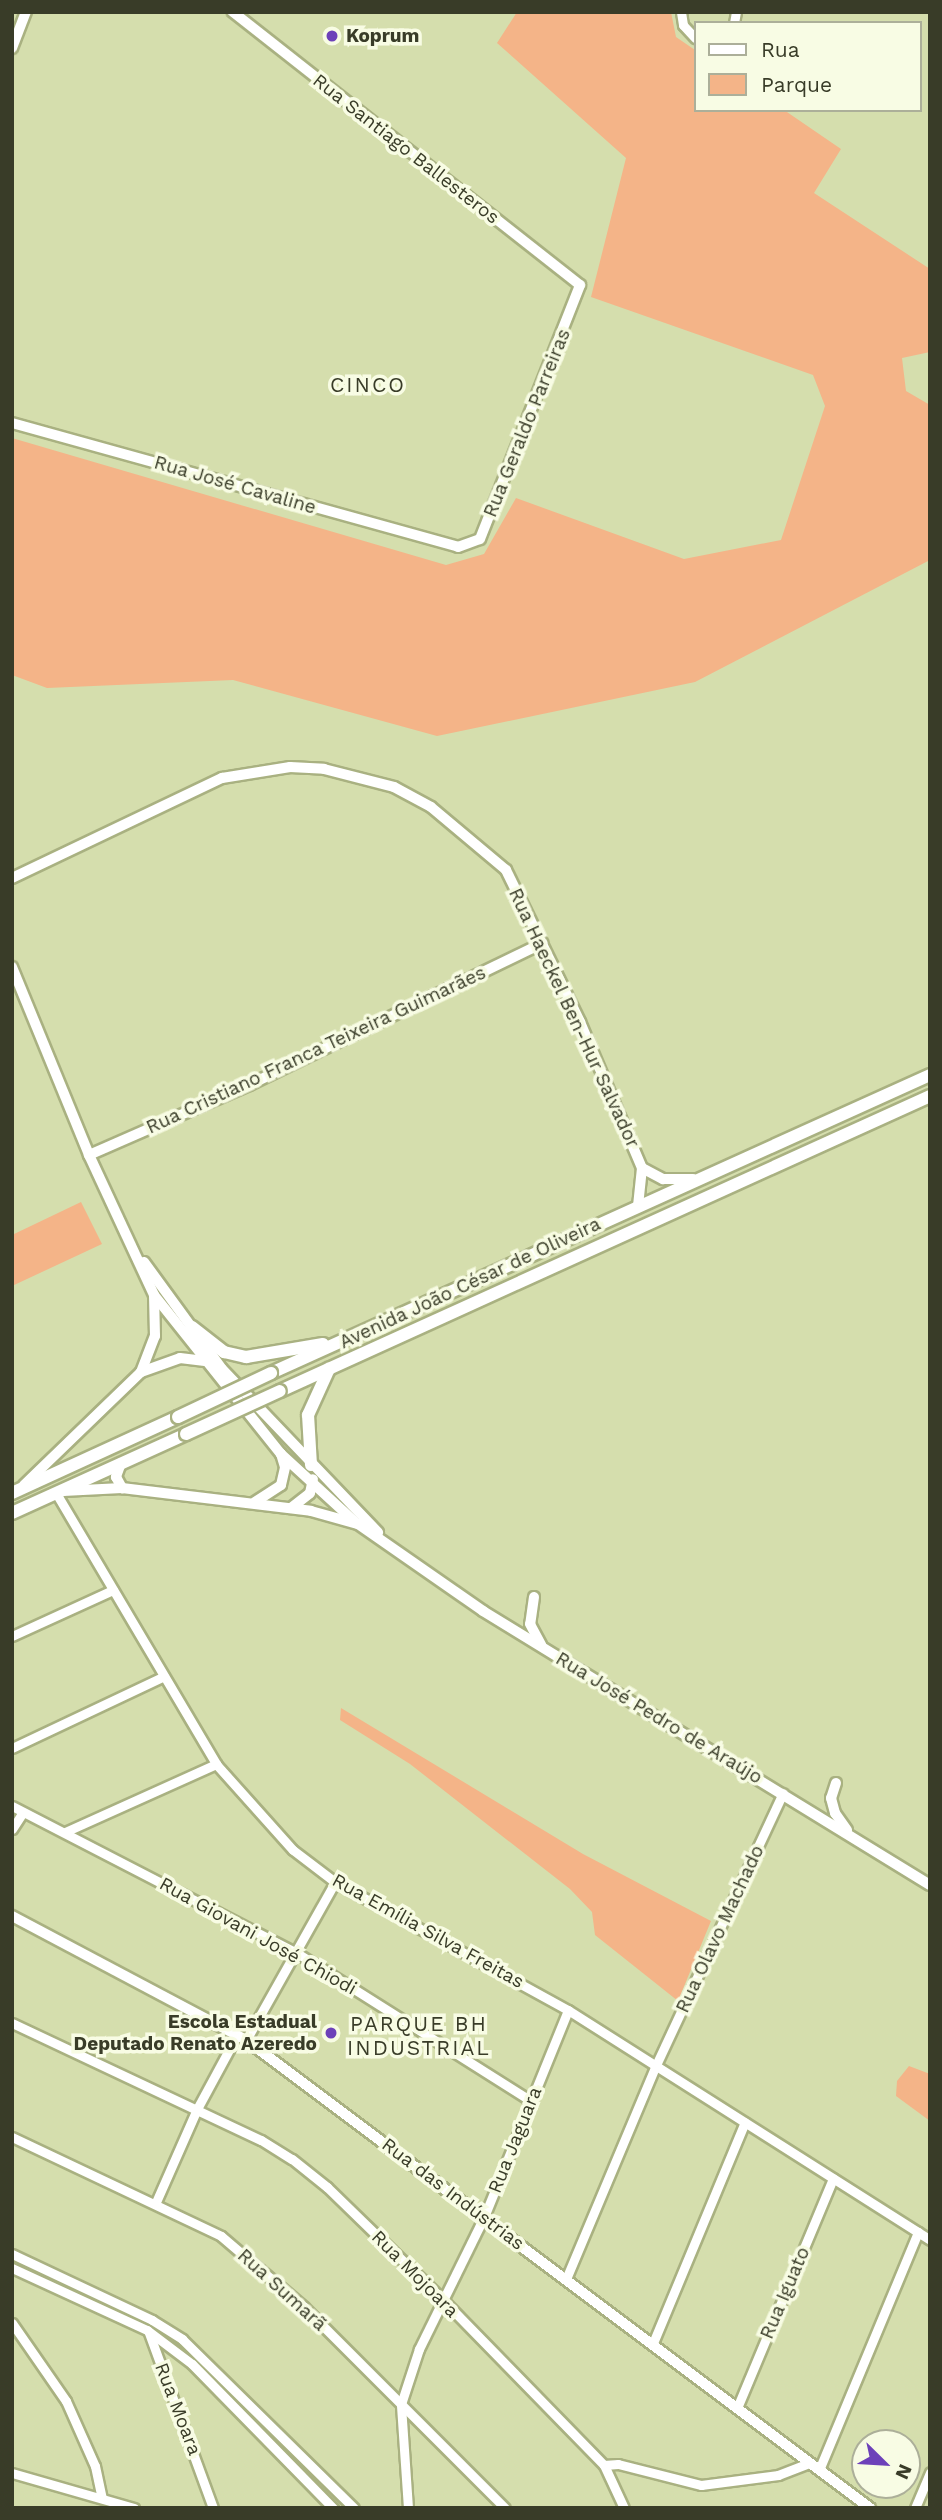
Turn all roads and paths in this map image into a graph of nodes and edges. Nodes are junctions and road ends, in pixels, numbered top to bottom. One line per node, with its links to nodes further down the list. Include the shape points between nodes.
1 (26, 12): 5 (street)
2 (233, 12): 6 (street, Rua Santiago Ballesteros)
3 (681, 12): 4 (street, via 683,25)
4 (694, 37)
5 (12, 48)
6 (580, 285): 8 (street, Rua Geraldo Parreiras, via 480,539)
7 (12, 423): 8 (street, Rua José Cavaline)
8 (458, 547)
9 (12, 878): 10 (street, Rua Haeckel Ben-Hur Salvador, via 222,778 267,769 324,769 394,787 465,833 506,870)
10 (543, 943): 14 (street, Rua Cristiano Franca Teixeira Guimarães, via 249,1085); 15 (street, Rua Haeckel Ben-Hur Salvador)
11 (12, 967): 14 (street)
12 (930, 1075): 16 (main road, Avenida João César de Oliveira)
13 (930, 1096): 23 (main road, Avenida João César de Oliveira)
14 (89, 1155): 18 (street)
15 (642, 1168): 16 (street, Rua Haeckel Ben-Hur Salvador, via 663,1179); 17 (street, Rua Haeckel Ben-Hur Salvador)
16 (704, 1177): 17 (main road, Avenida João César de Oliveira)
17 (638, 1206): 21 (main road, Avenida João César de Oliveira)
18 (137, 1255): 19 (street); 20 (street)
19 (154, 1295): 22 (street); 24 (street, via 155,1336)
20 (192, 1327): 21 (main road, via 224,1352 246,1357); 25 (street)
21 (344, 1340): 31 (main road, Avenida João César de Oliveira, bridge)
22 (200, 1357): 24 (street, via 180,1358); 25 (street); 26 (street)
23 (329, 1369): 27 (main road, Avenida João César de Oliveira, bridge); 28 (main road, via 308,1415)
24 (141, 1372): 31 (street)
25 (245, 1394): 28 (street, Rua José Pedro de Araújo)
26 (281, 1454): 29 (street); 33 (street, via 285,1467 281,1485 269,1497)
27 (121, 1464): 30 (street, via 116,1477); 32 (main road, Avenida João César de Oliveira)
28 (311, 1465): 29 (street); 37 (street, Rua José Pedro de Araújo)
29 (313, 1485): 34 (street, via 300,1505); 36 (street)
30 (122, 1488): 32 (street, Rua José Pedro de Araújo); 33 (street, Rua José Pedro de Araújo)
31 (16, 1491): 35 (main road, via 26,1496)
32 (58, 1492): 35 (main road, Avenida João César de Oliveira); 38 (street, Rua Emília Silva Freitas)
33 (247, 1503): 34 (street, Rua José Pedro de Araújo)
34 (288, 1509): 36 (street, Rua José Pedro de Araújo)
35 (18, 1511)
36 (358, 1524): 37 (street, Rua José Pedro de Araújo)
37 (391, 1546): 41 (street, Rua José Pedro de Araújo)
38 (113, 1590): 40 (street); 42 (street, Rua Emília Silva Freitas)
39 (534, 1597): 41 (street, via 530,1624)
40 (12, 1636)
41 (543, 1647): 46 (street, Rua José Pedro de Araújo)
42 (164, 1676): 43 (street); 44 (street, Rua Emília Silva Freitas)
43 (12, 1748)
44 (216, 1765): 50 (street); 52 (street, Rua Emília Silva Freitas, via 266,1825)
45 (836, 1783): 51 (street, via 831,1798 835,1813)
46 (783, 1793): 51 (street, Rua José Pedro de Araújo); 59 (street, Rua Olavo Machado)
47 (12, 1806): 48 (street, Rua Giovani José Chiodi)
48 (23, 1812): 49 (street); 50 (street, Rua Giovani José Chiodi)
49 (12, 1829)
50 (65, 1832): 55 (street, Rua Giovani José Chiodi)
51 (850, 1835): 53 (street, Rua José Pedro de Araújo)
52 (335, 1882): 55 (street); 56 (street, Rua Emília Silva Freitas)
53 (930, 1885)
54 (12, 1916): 58 (street, Rua das Indústrias)
55 (297, 1953): 58 (street); 60 (street, Rua Giovani José Chiodi)
56 (568, 2010): 59 (street, Rua Emília Silva Freitas); 60 (street, Rua Jaguara)
57 (12, 2023): 61 (street, Rua Mojoara)
58 (242, 2037): 61 (street); 66 (street, Rua das Indústrias)
59 (656, 2065): 62 (street, Rua Emília Silva Freitas); 71 (street, Rua Olavo Machado)
60 (531, 2101): 66 (street, Rua Jaguara)
61 (197, 2109): 65 (street); 72 (street, Rua Mojoara, via 292,2159)
62 (745, 2122): 64 (street, Rua Emília Silva Freitas); 76 (street)
63 (12, 2137): 65 (street, Rua Sumarã)
64 (833, 2178): 67 (street, Rua Emília Silva Freitas); 78 (street, Rua Iguato)
65 (156, 2202): 77 (street, Rua Sumarã, via 221,2236 254,2263)
66 (484, 2217): 71 (street, Rua das Indústrias); 72 (street, Rua Jaguara)
67 (918, 2232): 68 (street, Rua Emília Silva Freitas); 81 (street)
68 (930, 2240)
69 (12, 2254): 73 (street)
70 (12, 2268): 75 (street)
71 (566, 2279): 76 (street, Rua das Indústrias)
72 (442, 2299): 77 (street, Rua Jaguara); 80 (street, Rua Mojoara)
73 (138, 2313): 75 (street, Rua Moara); 88 (street, via 203,2358)
74 (12, 2323): 84 (street, via 66,2401 95,2466)
75 (147, 2330): 86 (street, Rua Moara); 87 (street, via 192,2364)
76 (653, 2343): 78 (street, Rua das Indústrias)
77 (401, 2404): 89 (street, Rua Jaguara); 90 (street, Rua Sumarã)
78 (737, 2408): 79 (street, Rua das Indústrias)
79 (810, 2463): 80 (street, via 778,2475 701,2485 618,2464); 81 (street, Rua das Indústrias)
80 (604, 2465): 91 (street, Rua Mojoara)
81 (819, 2470): 92 (street, Rua das Indústrias)
82 (930, 2472): 93 (street)
83 (12, 2473): 84 (street)
84 (102, 2498): 85 (street)
85 (134, 2508)
86 (213, 2508)
87 (333, 2508)
88 (354, 2508)
89 (408, 2508)
90 (505, 2508)
91 (624, 2508)
92 (870, 2508)
93 (915, 2508)

